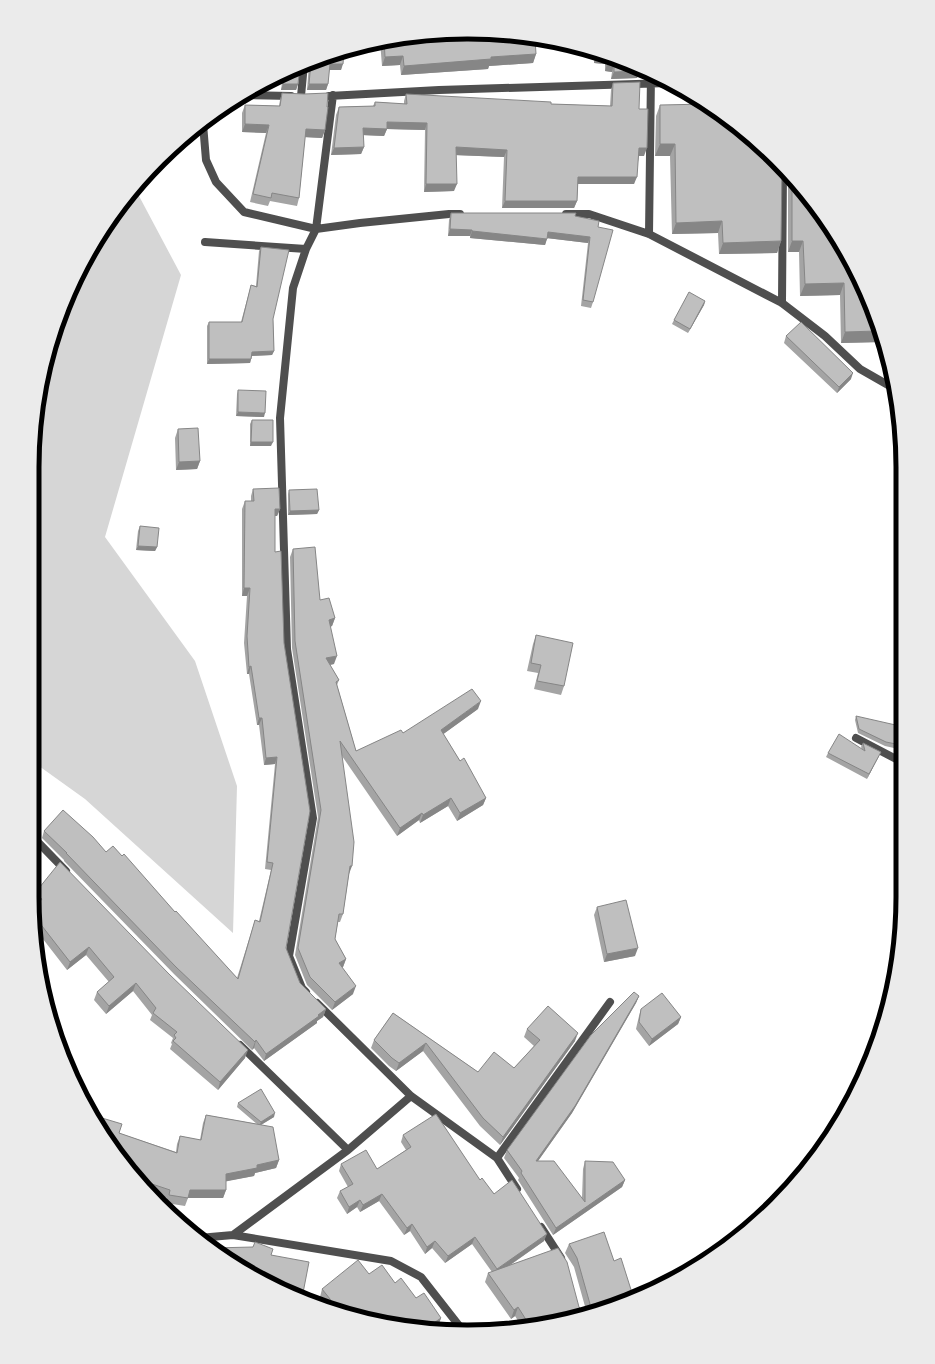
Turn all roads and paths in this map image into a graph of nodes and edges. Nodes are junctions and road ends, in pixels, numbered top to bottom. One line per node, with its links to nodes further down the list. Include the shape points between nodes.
1 (304, 72): 5 (street, via 304,96)
2 (651, 80): 3 (street)
3 (651, 84): 4 (street); 7 (street); 13 (street)
4 (658, 84)
5 (255, 95)
6 (320, 96): 7 (street)
7 (333, 96): 12 (street)
8 (203, 131): 12 (street, via 206,160 216,182 244,212)
9 (783, 178): 16 (street)
10 (465, 214): 12 (street)
11 (558, 214): 13 (street, via 589,214)
12 (316, 229): 15 (street)
13 (649, 234): 16 (street)
14 (204, 242): 15 (street)
15 (306, 249): 24 (street, via 293,288 280,418 287,649 313,818 289,956 302,988)
16 (782, 303): 17 (street, via 825,336 860,369)
17 (888, 385)
18 (856, 738): 19 (street)
19 (896, 759)
20 (39, 843): 21 (street)
21 (71, 876)
22 (610, 1002): 26 (street)
23 (233, 1039): 25 (street)
24 (411, 1096): 25 (street); 26 (street)
25 (348, 1150): 29 (street)
26 (497, 1158): 27 (street)
27 (522, 1197)
28 (535, 1217): 31 (street)
29 (233, 1236): 30 (street); 32 (street, via 391,1261 421,1277)
30 (209, 1237)
31 (564, 1263)
32 (458, 1325)

